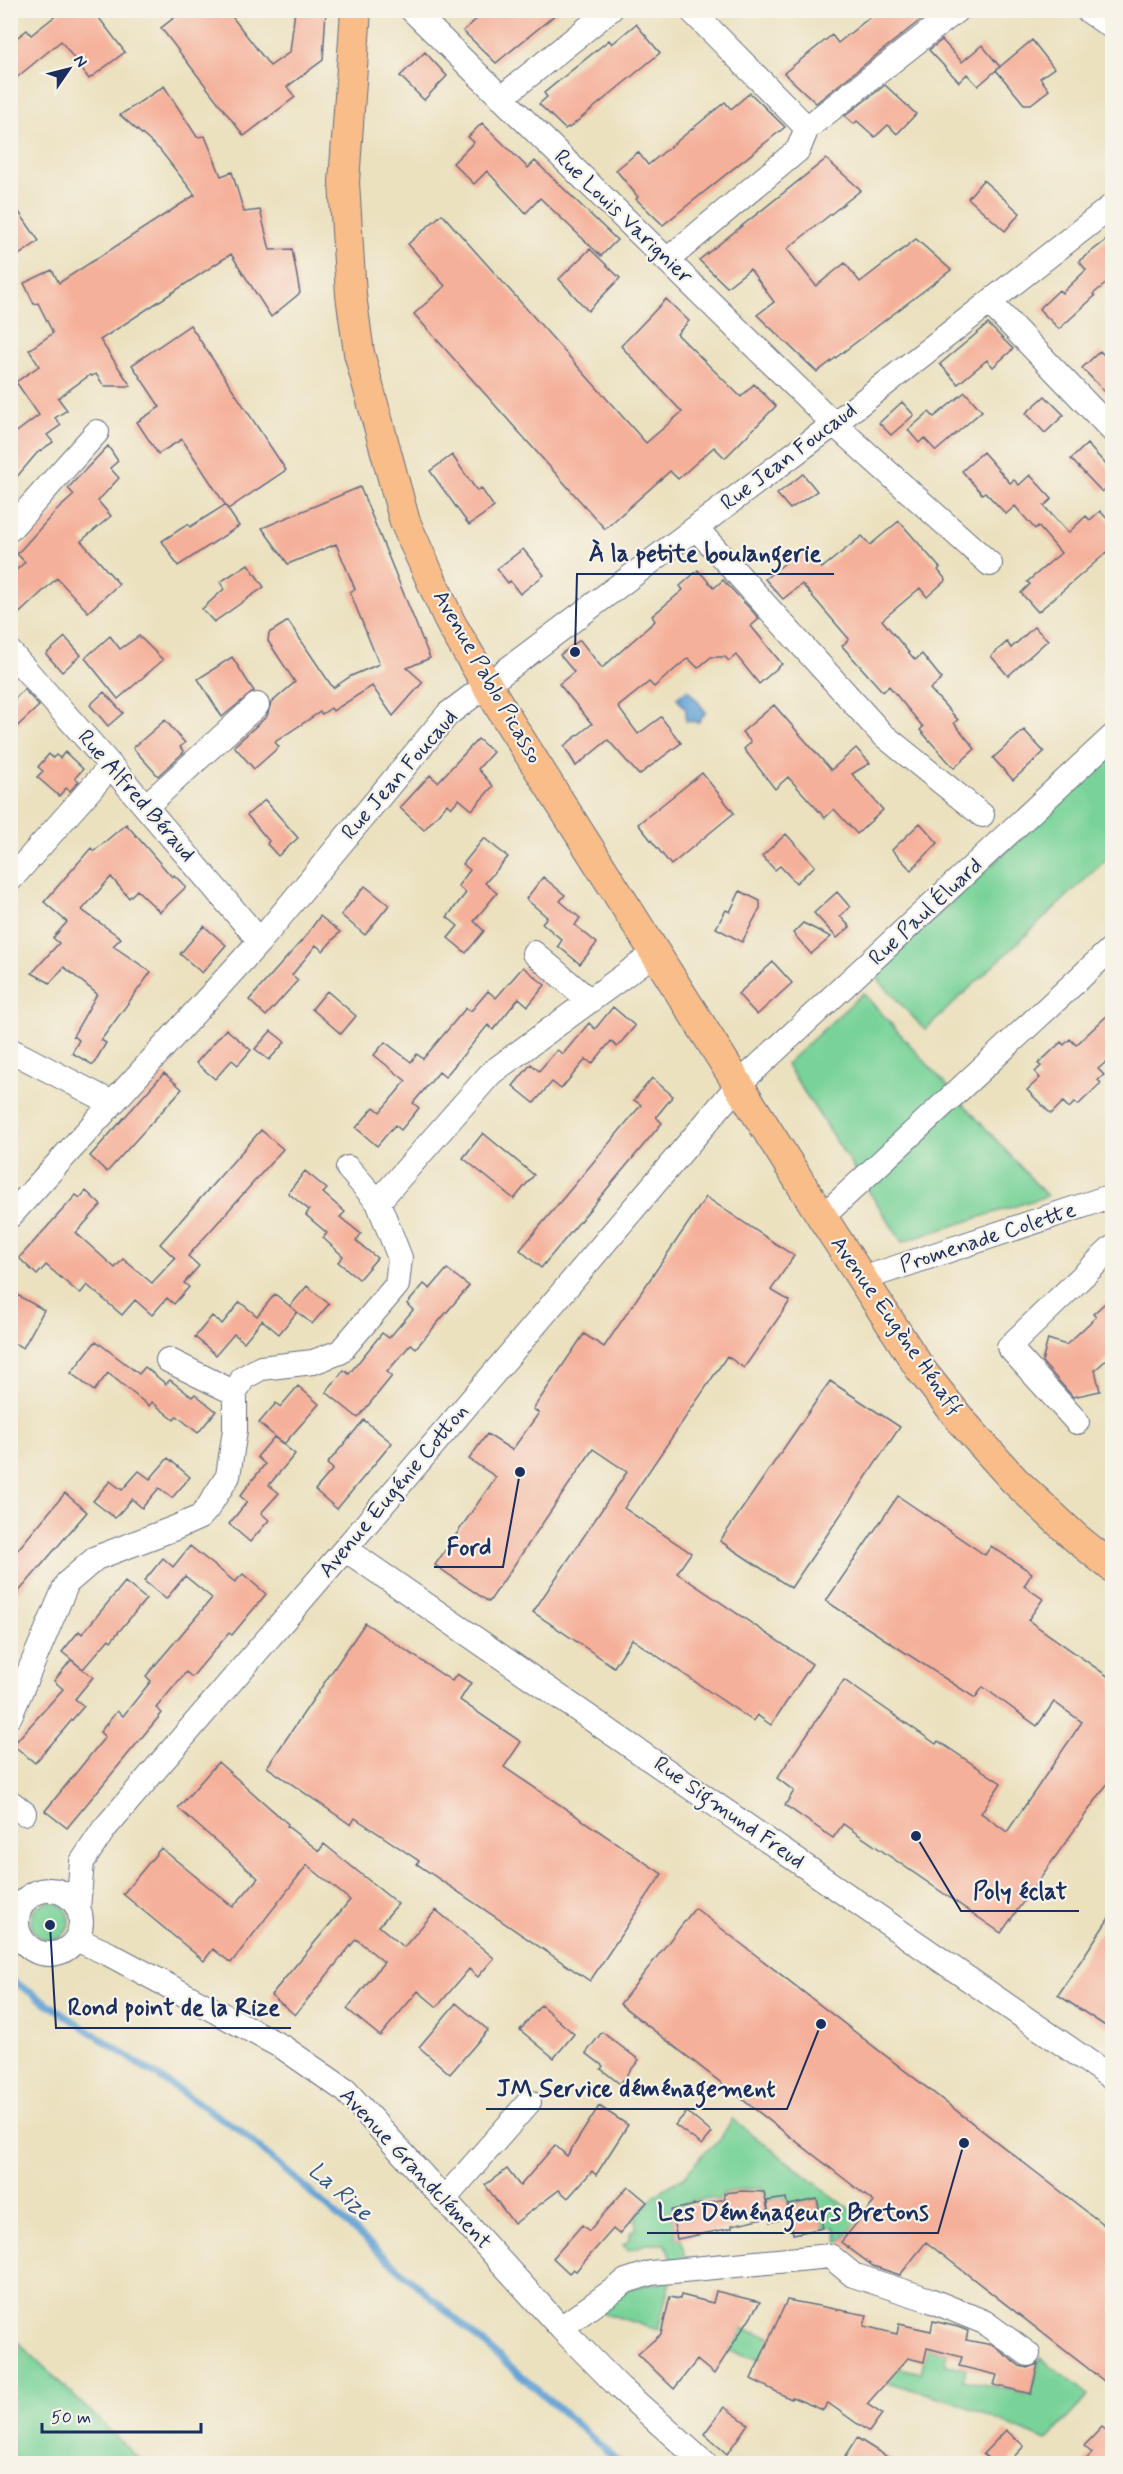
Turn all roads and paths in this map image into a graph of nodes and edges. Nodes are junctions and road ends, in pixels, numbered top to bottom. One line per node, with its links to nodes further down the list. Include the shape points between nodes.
1 (356, 10): 20 (main road, Avenue Pablo Picasso, via 344,182 359,353 405,522 451,624)
2 (411, 10): 8 (street, Rue Louis Varignier)
3 (610, 10): 8 (street)
4 (691, 10): 9 (street)
5 (957, 10): 9 (street)
6 (1087, 10): 7 (street)
7 (1113, 27)
8 (501, 99): 11 (street, Rue Louis Varignier)
9 (807, 128): 11 (street, via 798,150)
10 (1113, 206): 12 (street, Rue Jean Foucaud)
11 (667, 260): 13 (street, Rue Louis Varignier)
12 (990, 303): 13 (street, Rue Jean Foucaud); 14 (street)
13 (834, 424): 16 (street, Rue Jean Foucaud); 18 (street, Rue Louis Varignier)
14 (1113, 430)
15 (97, 432): 17 (street)
16 (696, 528): 20 (street, Rue Jean Foucaud); 25 (street, via 882,734)
17 (10, 529)
18 (990, 564)
19 (10, 652): 23 (street, Rue Alfred Béraud)
20 (487, 687): 27 (street, Rue Jean Foucaud, via 448,714); 30 (main road, Avenue Pablo Picasso)
21 (257, 705): 24 (street)
22 (1113, 737): 33 (street, Rue Paul Éluard)
23 (111, 766): 24 (street, Rue Alfred Béraud); 26 (street)
24 (146, 806): 27 (street, Rue Alfred Béraud)
25 (982, 815)
26 (10, 880)
27 (260, 941): 34 (street, Rue Jean Foucaud)
28 (1113, 948): 39 (street)
29 (534, 952): 31 (street)
30 (655, 953): 31 (street); 33 (main road, Avenue Pablo Picasso)
31 (590, 1000): 37 (street, via 491,1073)
32 (10, 1050): 34 (street)
33 (739, 1084): 39 (main road, Avenue Eugène Hénaff); 45 (street, Avenue Eugénie Cotton)
34 (112, 1103): 38 (street, Rue Jean Foucaud)
35 (348, 1168): 37 (street)
36 (1113, 1196): 41 (street, Promenade Colette)
37 (378, 1202): 43 (street, via 400,1258 397,1285 340,1353 313,1362 261,1368 243,1377)
38 (10, 1216)
39 (822, 1218): 41 (main road, Avenue Eugène Hénaff)
40 (1113, 1248): 44 (street, via 1009,1347)
41 (862, 1279): 46 (main road, Avenue Eugène Hénaff, via 921,1370 964,1424 1014,1480)
42 (168, 1360): 43 (street)
43 (235, 1393): 47 (street, via 235,1430 228,1476 207,1509 200,1517 96,1558 67,1583)
44 (1077, 1422)
45 (345, 1549): 50 (street, Avenue Eugénie Cotton, via 104,1829 82,1862); 52 (street, Rue Sigmund Freud)
46 (1113, 1567)
47 (18, 1680): 48 (street)
48 (10, 1716)
49 (17, 1902): 50 (street, via 42,1890 53,1890 64,1893); 51 (street, via 21,1937 37,1951 58,1952)
50 (78, 1909): 51 (street, via 80,1930)
51 (76, 1939): 54 (street, Avenue Grandclément, via 303,2060 346,2091)
52 (1113, 2078)
53 (529, 2102): 54 (street)
54 (444, 2199): 55 (street, Avenue Grandclément)
55 (561, 2328): 56 (street, via 626,2281 651,2273 830,2256 854,2275 984,2322); 57 (street, Avenue Grandclément, via 619,2387)
56 (1028, 2354)
57 (705, 2463)

